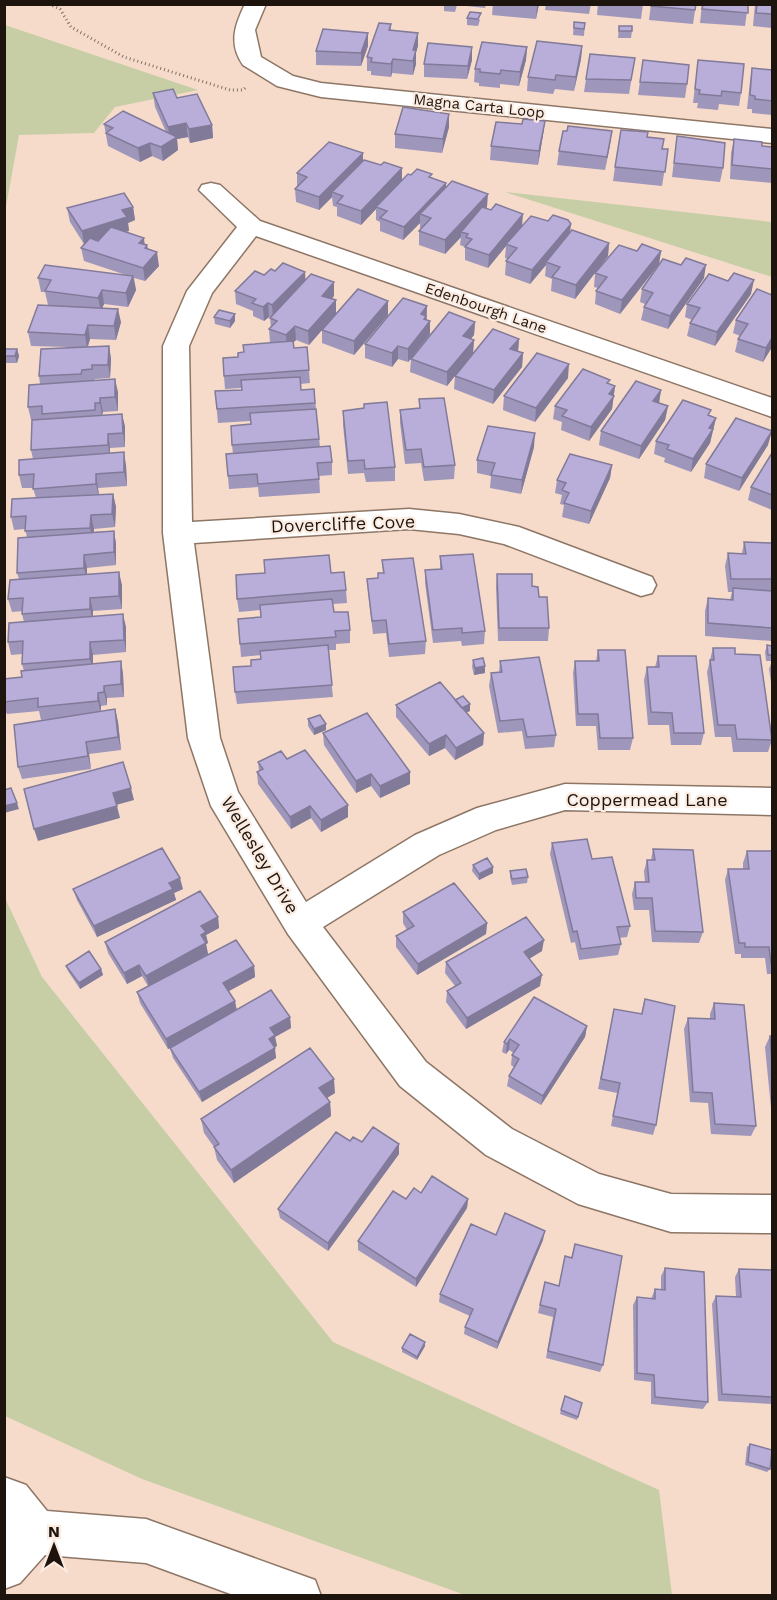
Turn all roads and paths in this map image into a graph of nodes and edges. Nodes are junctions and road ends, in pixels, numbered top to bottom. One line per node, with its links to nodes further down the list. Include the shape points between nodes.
1 (49, 4): 3 (path, via 60,9 71,27 124,57 230,90 243,90)
2 (256, 4): 4 (street, Magna Carta Loop, via 244,30 251,60 285,81 321,90)
3 (248, 83)
4 (772, 136)
5 (211, 190): 6 (street, Edenbourgh Lane)
6 (251, 226): 7 (street, Edenbourgh Lane); 8 (street, Wellesley Drive, via 200,291 176,346)
7 (772, 408)
8 (178, 532): 9 (street, Dovercliffe Cove, via 409,519 509,534); 11 (street, Wellesley Drive, via 204,738 223,796)
9 (641, 585)
10 (772, 801): 11 (street, Coppermead Lane, via 565,797 489,818 427,845)
11 (300, 923): 12 (street, Wellesley Drive, via 413,1074 499,1142 592,1191 671,1213)
12 (772, 1214)
13 (4, 1498): 14 (street, via 10,1500)
14 (20, 1534): 15 (street); 16 (street, via 146,1541)
15 (4, 1567)
16 (299, 1596)

